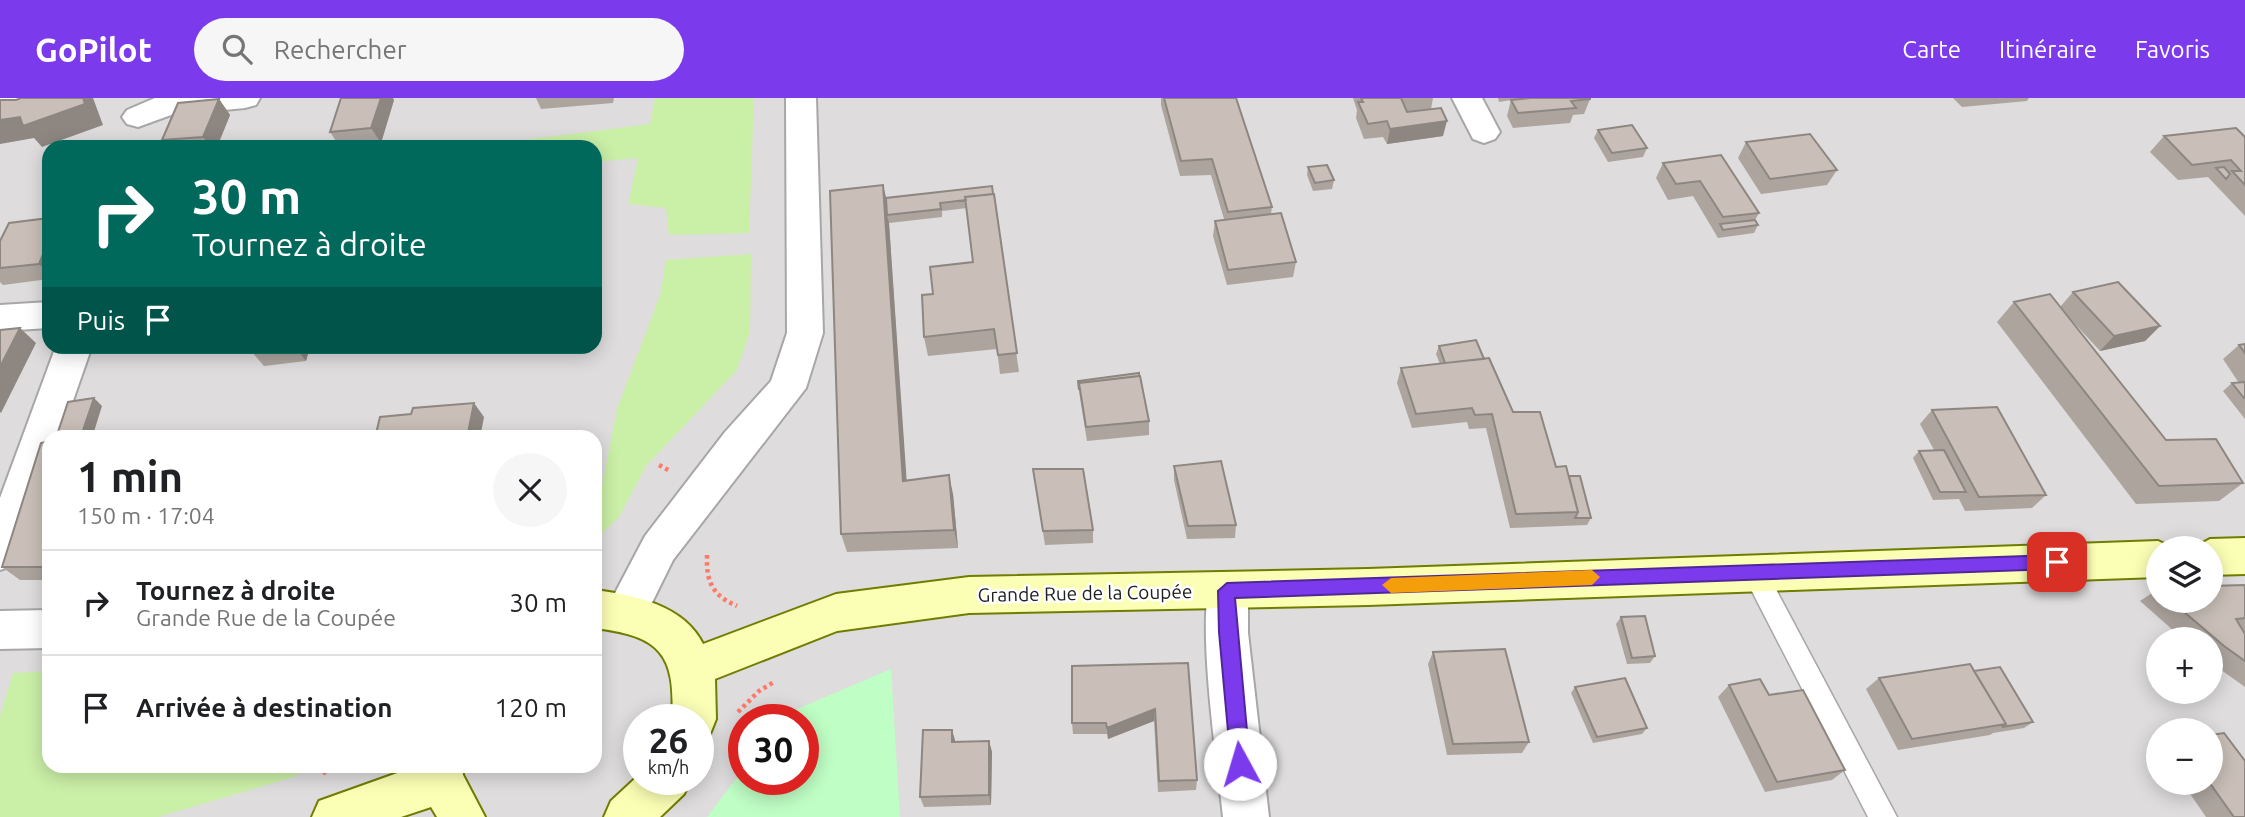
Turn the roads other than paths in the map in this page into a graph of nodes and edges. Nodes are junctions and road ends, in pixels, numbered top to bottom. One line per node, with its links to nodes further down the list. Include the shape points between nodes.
1 (14, 98): 5 (street)
2 (245, 98): 6 (street, via 166,105)
3 (801, 98): 19 (street, via 805,333 787,388)
4 (1467, 98): 7 (street)
5 (0, 100)
6 (135, 121)
7 (1484, 132)
8 (42, 315): 9 (street)
9 (0, 318)
10 (71, 354): 11 (street)
11 (44, 430)
12 (42, 436): 13 (street)
13 (0, 553)
14 (2245, 556): 15 (main road)
15 (2223, 557)
16 (2146, 559): 17 (main road, Grande Rue de la Coupée)
17 (1754, 572): 18 (main road, Grande Rue de la Coupée); 29 (lane)
18 (1227, 591): 22 (main road, Grande Rue de la Coupée, via 969,594 898,602 836,613); 28 (street)
19 (611, 610): 22 (main road, via 652,620 672,635)
20 (42, 629): 21 (street)
21 (0, 631)
22 (695, 667): 23 (main road, via 698,693)
23 (705, 704)
24 (447, 788): 26 (main road)
25 (651, 795): 27 (main road)
26 (335, 817)
27 (627, 817)
28 (1246, 817)
29 (1883, 817)

